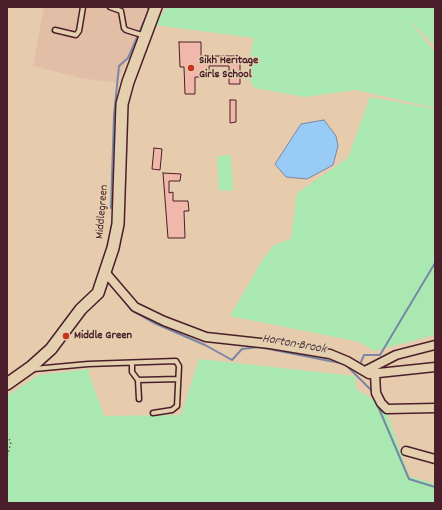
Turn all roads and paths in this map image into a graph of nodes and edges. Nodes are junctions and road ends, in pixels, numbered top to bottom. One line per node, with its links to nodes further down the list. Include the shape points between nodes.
1 (83, 7): 4 (lane, via 76,35)
2 (110, 7): 5 (lane, via 121,12 126,30)
3 (156, 7): 5 (street, Middlegreen)
4 (55, 30)
5 (146, 36): 6 (street, Middlegreen, via 122,104 118,224)
6 (105, 272): 10 (street, Middlegreen, via 98,293 81,309 51,349); 11 (street, via 135,307 186,330 206,337 330,354)
7 (435, 345): 11 (street, via 396,355)
8 (132, 363): 10 (lane); 12 (lane, via 176,361 179,366); 13 (lane, via 132,372)
9 (435, 367): 11 (street)
10 (28, 370): 14 (street, Middlegreen)
11 (369, 373): 16 (street, via 376,393 387,409)
12 (178, 379): 13 (lane); 17 (lane, via 176,408)
13 (138, 380): 15 (lane)
14 (7, 384)
15 (139, 399)
16 (435, 408)
17 (153, 413)
18 (7, 436): 20 (path, via 11,442)
19 (406, 451): 21 (street)
20 (7, 457)
21 (435, 459)

